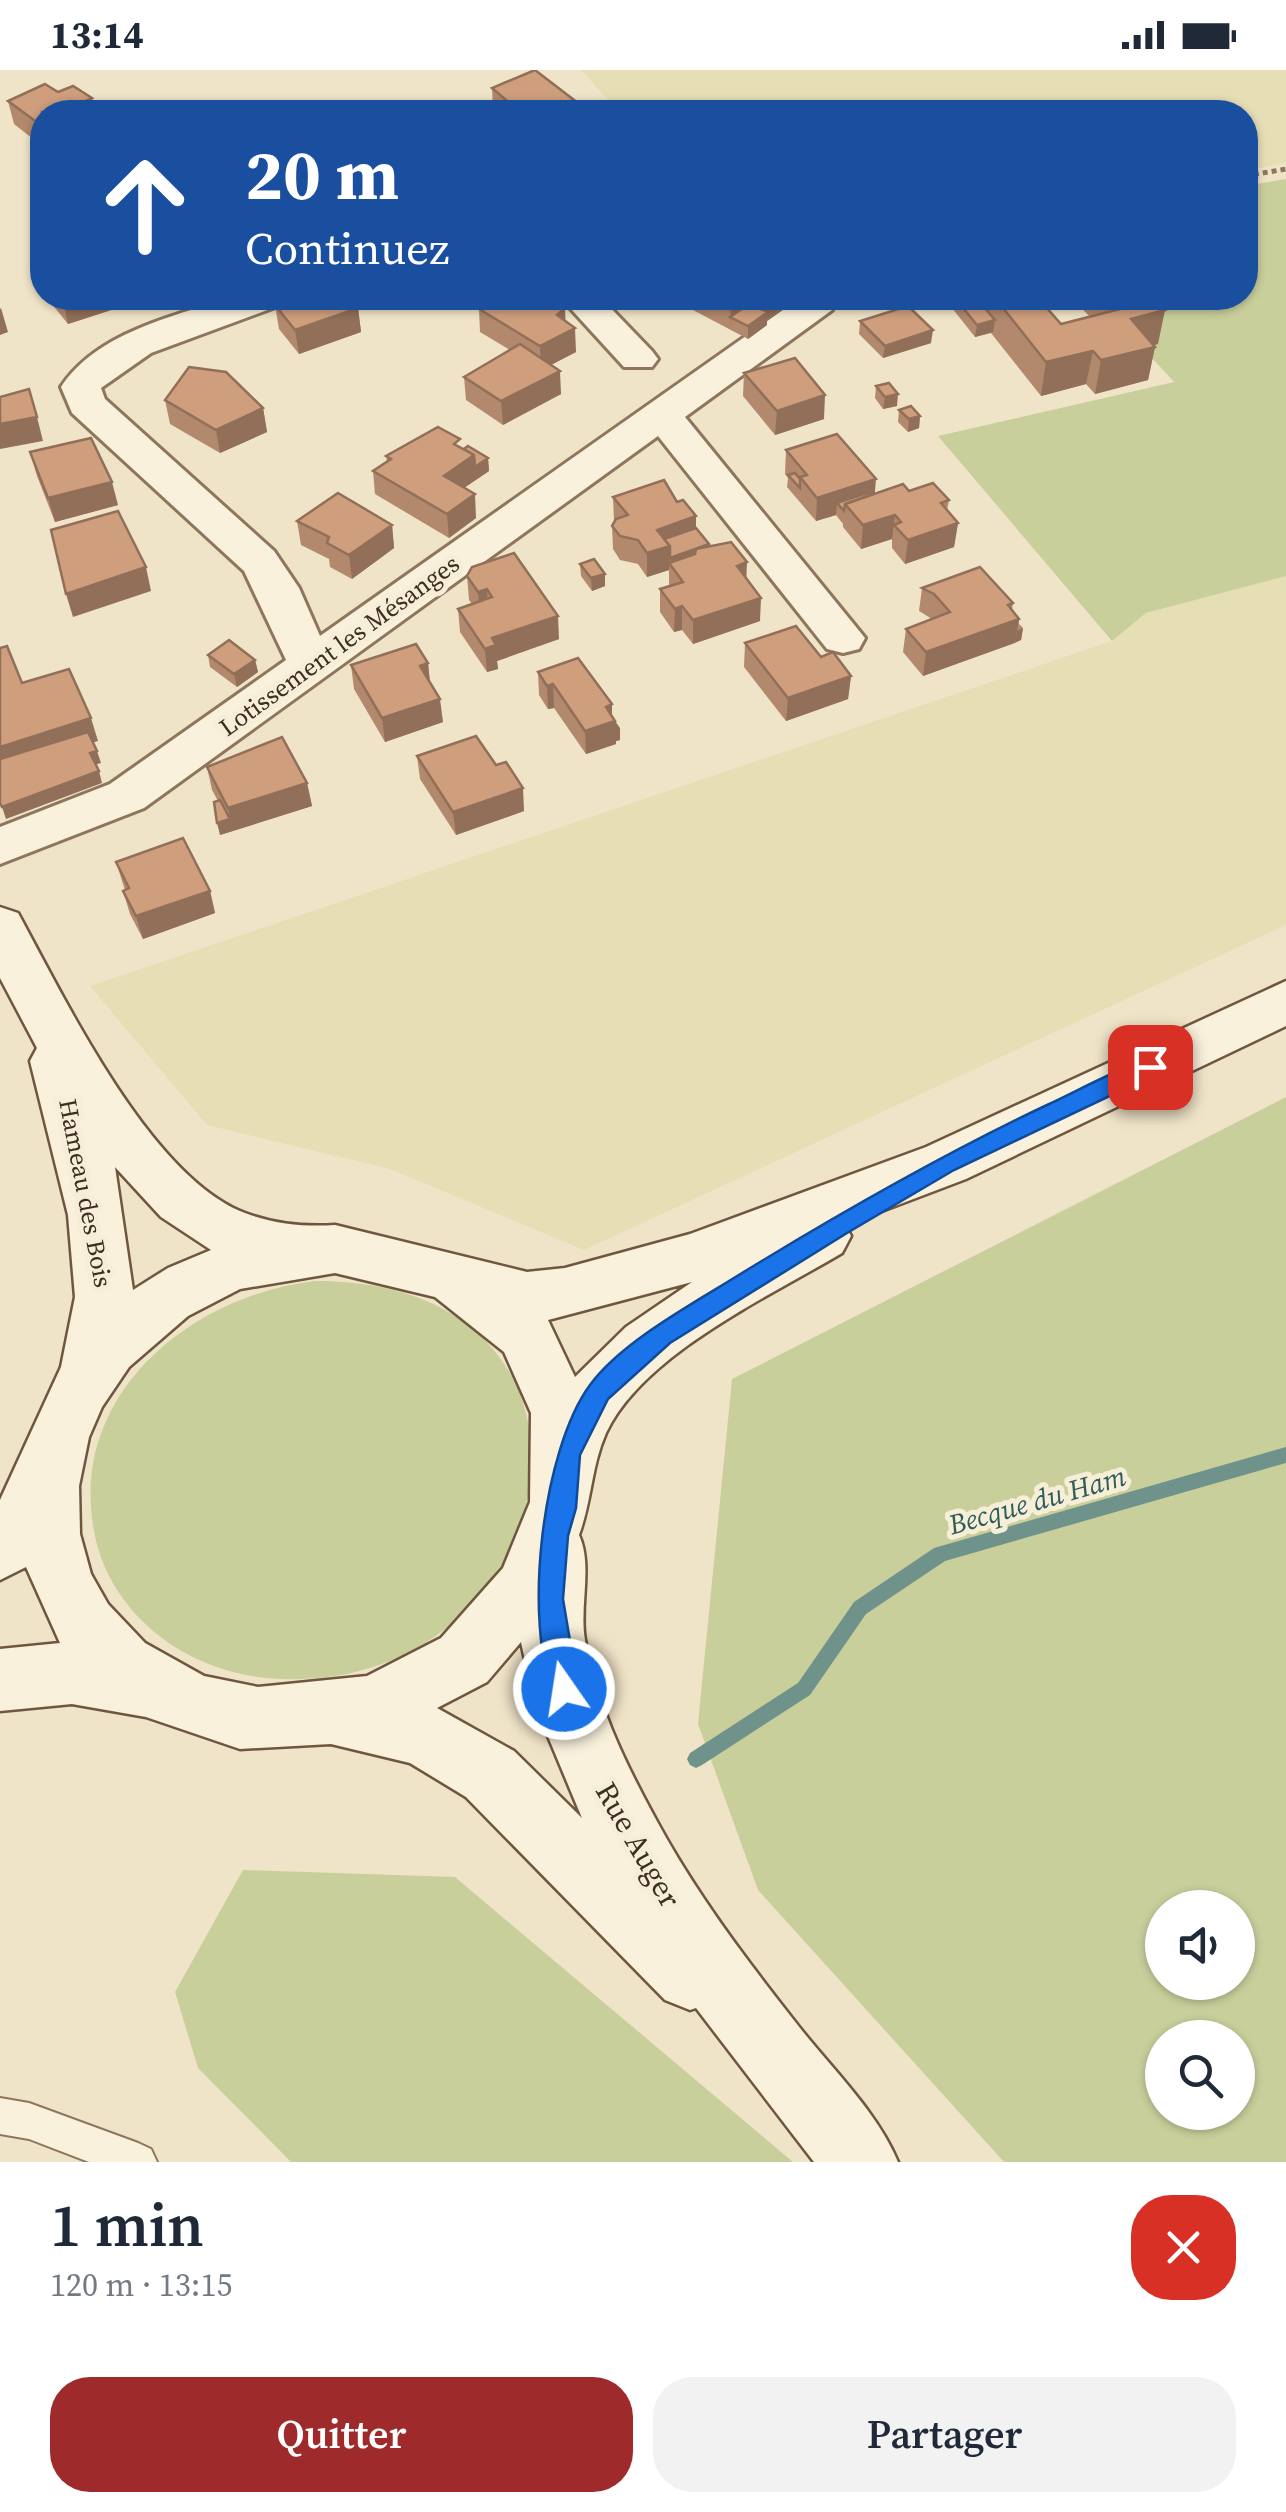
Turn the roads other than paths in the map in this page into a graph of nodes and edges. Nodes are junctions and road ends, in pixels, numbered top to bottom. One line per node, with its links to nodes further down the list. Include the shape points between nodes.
1 (233, 310): 7 (street, via 132,349 90,372 80,387 86,404 259,560)
2 (591, 310): 4 (street)
3 (808, 310): 5 (street, Lotissement les Mésanges)
4 (638, 360)
5 (660, 413): 6 (street); 7 (street, Lotissement les Mésanges)
6 (843, 638)
7 (311, 666): 8 (street, Lotissement les Mésanges, via 128,796)
8 (0, 846)
9 (0, 926): 11 (main road, Hameau des Bois)
10 (1286, 1002): 12 (main road)
11 (41, 1010): 13 (main road, Hameau des Bois, via 159,1180 188,1208 249,1238); 15 (main road, Hameau des Bois, via 72,1107 102,1255 104,1330)
12 (946, 1163): 14 (main road, via 813,1216 610,1283 526,1296); 16 (main road, via 662,1336 599,1391)
13 (307, 1250): 14 (main road, via 390,1255); 15 (main road, via 250,1260 196,1281 124,1331)
14 (464, 1284): 16 (main road, via 506,1316 538,1356 559,1403)
15 (87, 1375): 17 (main road)
16 (567, 1454): 18 (main road)
17 (50, 1459): 19 (main road, via 37,1495); 21 (main road, via 48,1534 71,1604 108,1653)
18 (555, 1536): 22 (main road, via 508,1618 458,1663 396,1697); 23 (main road, Rue Auger, via 554,1643 584,1748 663,1894)
19 (0, 1551)
20 (0, 1680): 21 (main road, via 72,1673)
21 (160, 1690): 22 (main road, via 224,1714)
22 (329, 1715): 23 (main road, Rue Auger, via 422,1731 490,1774)
23 (784, 2069): 26 (main road, Rue Auger)
24 (0, 2116): 25 (lane, via 29,2120)
25 (138, 2162)
26 (861, 2162)

